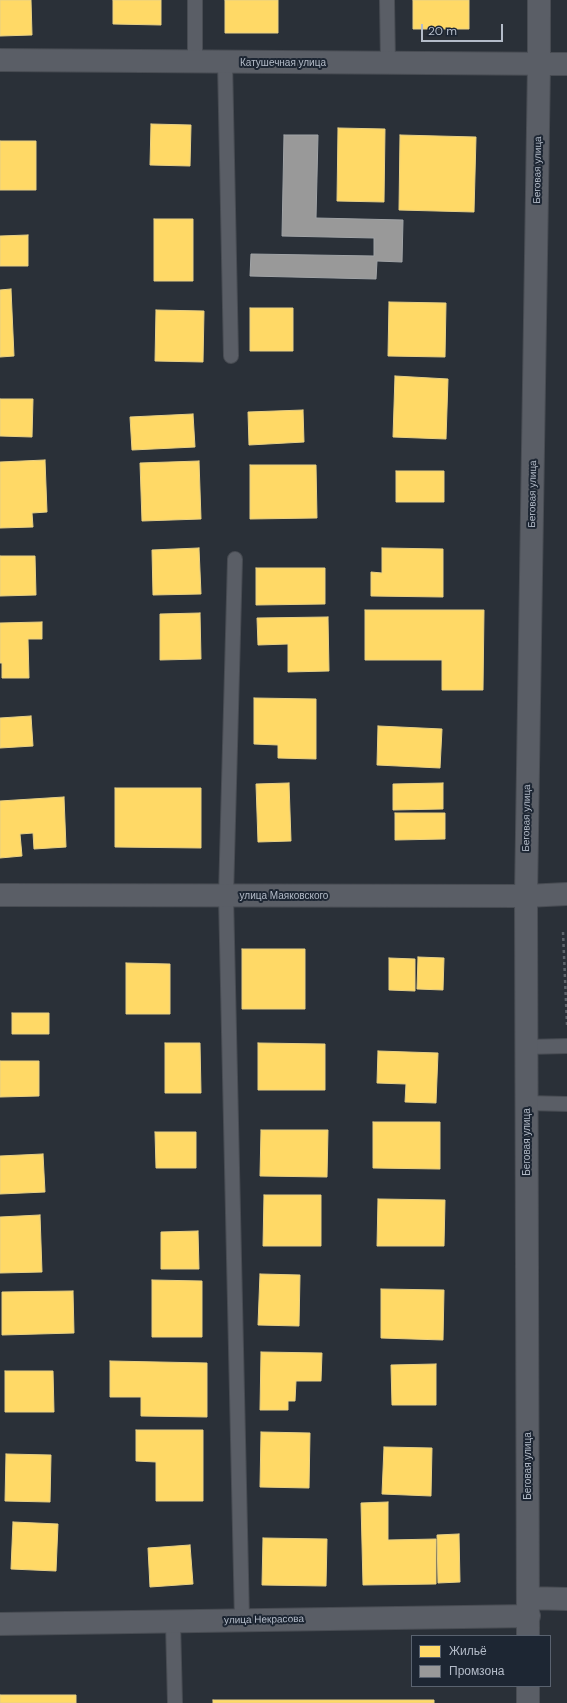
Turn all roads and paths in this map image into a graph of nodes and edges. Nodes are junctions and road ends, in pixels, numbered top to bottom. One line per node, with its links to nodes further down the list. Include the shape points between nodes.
1 (195, 0): 5 (lane)
2 (387, 0): 7 (lane)
3 (539, 0): 8 (street, Беговая улица)
4 (0, 60): 5 (street, Катушечная улица)
5 (195, 62): 6 (street, Катушечная улица)
6 (225, 62): 7 (street, Катушечная улица); 10 (lane)
7 (388, 63): 8 (street, Катушечная улица)
8 (540, 64): 9 (street, Катушечная улица); 15 (street, Беговая улица)
9 (567, 64)
10 (231, 356)
11 (234, 559): 14 (lane)
12 (567, 894): 15 (street, улица Маяковского)
13 (0, 895): 14 (street, улица Маяковского)
14 (226, 896): 15 (street, улица Маяковского); 24 (lane)
15 (526, 896): 19 (street, Беговая улица)
16 (563, 932): 17 (path)
17 (567, 1027)
18 (567, 1046): 19 (lane)
19 (526, 1047): 20 (street, Беговая улица)
20 (527, 1103): 21 (lane); 23 (street, Беговая улица)
21 (567, 1104)
22 (567, 1599): 23 (street, улица Некрасова)
23 (529, 1617): 24 (street, улица Некрасова)
24 (242, 1620): 25 (street, улица Некрасова)
25 (173, 1622): 26 (street, улица Некрасова); 28 (lane)
26 (0, 1624)
27 (528, 1687): 29 (street)
28 (175, 1703)
29 (528, 1703)

